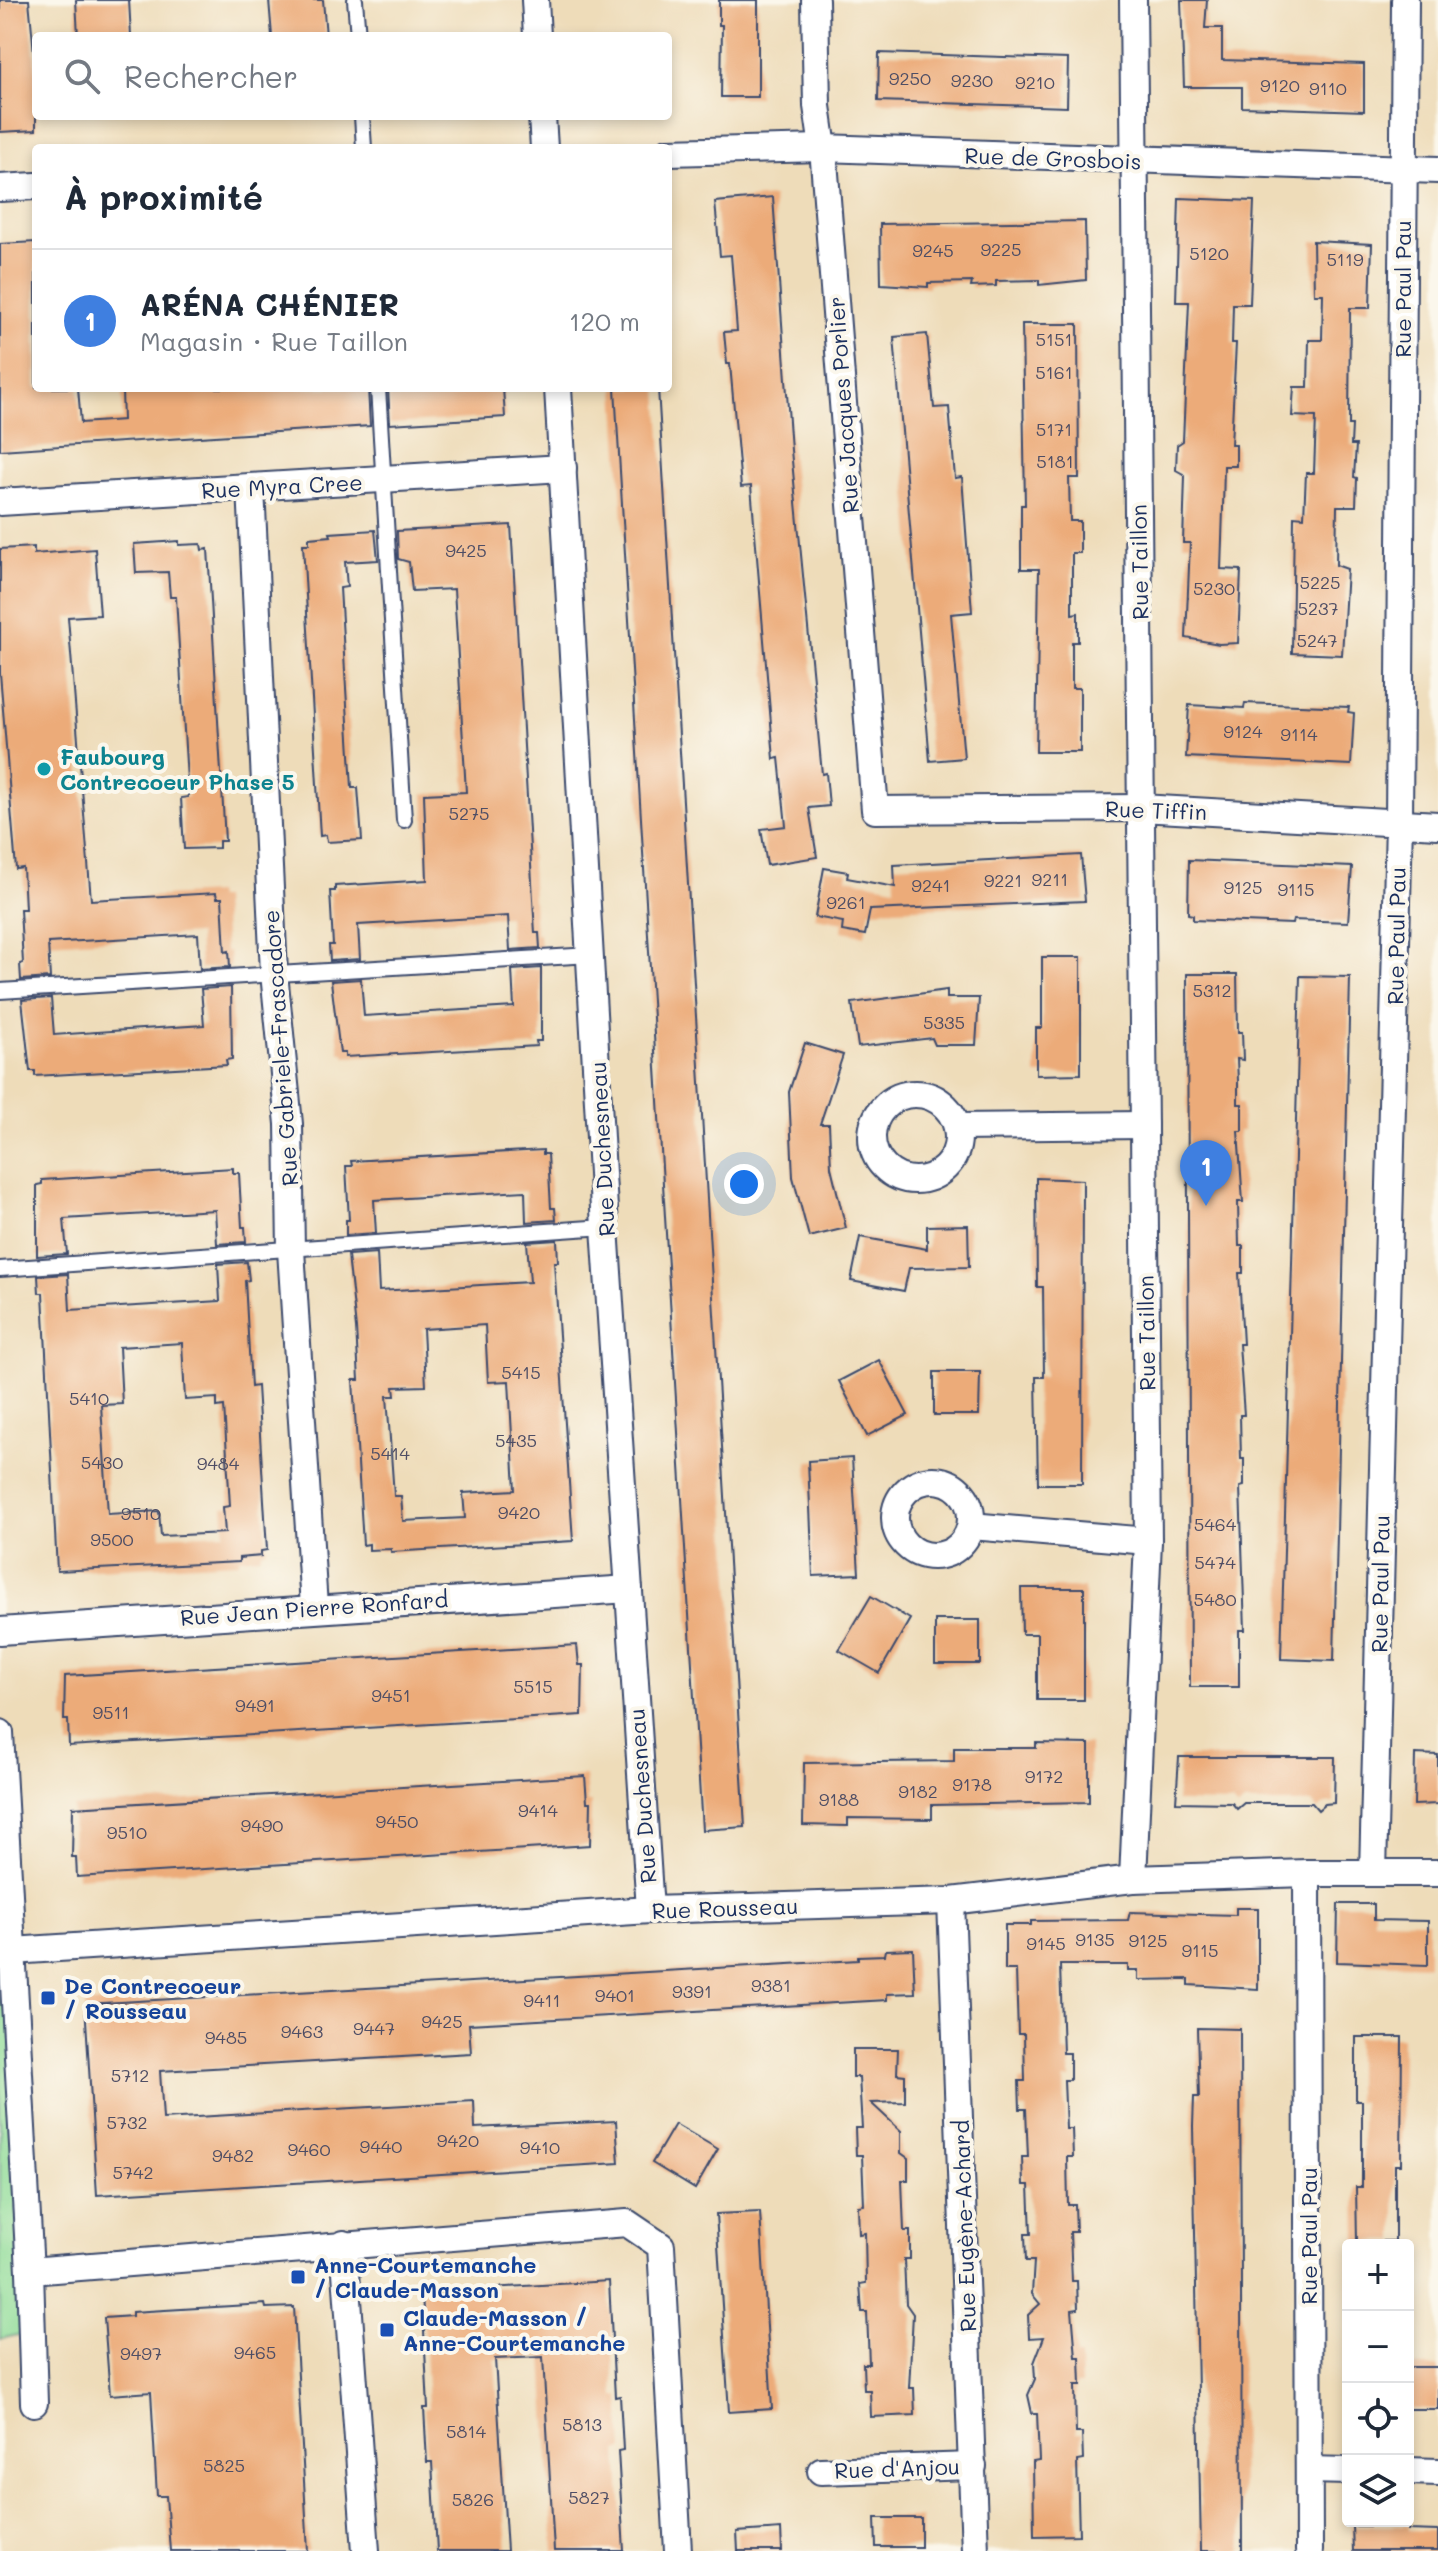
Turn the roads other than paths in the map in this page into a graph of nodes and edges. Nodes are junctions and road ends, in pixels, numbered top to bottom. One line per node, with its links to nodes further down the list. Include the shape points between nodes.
1 (355, 0): 6 (lane)
2 (535, 0): 7 (street)
3 (815, 0): 12 (street, Rue Jacques Porlier)
4 (1133, 0): 14 (street, Rue Taillon)
5 (1405, 0): 15 (street, Rue Paul Pau)
6 (358, 32)
7 (537, 32)
8 (362, 120): 10 (lane)
9 (542, 120): 11 (street)
10 (364, 144)
11 (544, 144)
12 (823, 148): 13 (street, Rue de Grosbois); 14 (street, Rue de Grosbois); 26 (street, Rue Jacques Porlier)
13 (672, 152)
14 (1134, 161): 15 (street, Rue de Grosbois); 25 (street, Rue Taillon)
15 (1402, 168): 16 (street, Rue de Grosbois); 28 (street, Rue Paul Pau)
16 (1438, 170)
17 (32, 186): 18 (street)
18 (0, 188)
19 (378, 392): 22 (lane)
20 (558, 392): 21 (street, Rue Duchesneau)
21 (563, 468): 22 (street, Rue Myra Cree); 30 (street, Rue Duchesneau)
22 (383, 480): 23 (street, Rue Myra Cree); 27 (lane)
23 (251, 487): 24 (street, Rue Myra Cree); 31 (street, Rue Gabriele-Frascadore)
24 (0, 502)
25 (1141, 808): 26 (street, Rue Tiffin); 28 (street, Rue Tiffin); 33 (street, Rue Taillon)
26 (875, 810)
27 (404, 820)
28 (1399, 822): 29 (street, Rue Tiffin); 45 (street, Rue Paul Pau)
29 (1438, 825)
30 (591, 955): 31 (lane); 35 (street, Rue Duchesneau)
31 (274, 973): 32 (lane); 36 (street, Rue Gabriele-Frascadore, via 289,1124)
32 (0, 991)
33 (1144, 1125): 34 (street); 39 (street, Rue Taillon)
34 (957, 1127)
35 (605, 1227): 36 (lane); 40 (street, Rue Duchesneau)
36 (291, 1250): 37 (lane); 41 (street, Rue Gabriele-Frascadore)
37 (0, 1269)
38 (971, 1526): 39 (street)
39 (1148, 1541): 47 (street, Rue Taillon)
40 (629, 1589): 41 (street, Rue Jean Pierre Ronfard); 49 (street, Rue Duchesneau)
41 (314, 1607): 42 (street, Rue Jean Pierre Ronfard)
42 (0, 1631)
43 (0, 1733): 50 (street)
44 (1307, 1873): 45 (street, Rue Rousseau); 47 (street, Rue Rousseau); 55 (street, Rue Paul Pau)
45 (1373, 1873): 46 (street, Rue Rousseau)
46 (1438, 1873)
47 (1133, 1879): 48 (street, Rue Rousseau)
48 (951, 1901): 49 (street, Rue Rousseau); 54 (street, Rue Eugène-Achard)
49 (650, 1910): 50 (street, Rue Rousseau)
50 (12, 1951): 52 (street)
51 (344, 2244): 52 (street); 60 (street); 61 (street, via 627,2223 661,2246)
52 (30, 2271): 53 (street)
53 (34, 2403)
54 (973, 2466): 56 (street, Rue d'Anjou); 62 (street, Rue Eugène-Achard)
55 (1309, 2470): 57 (street); 63 (street, Rue Paul Pau)
56 (821, 2471)
57 (1342, 2471)
58 (1414, 2471): 59 (street)
59 (1438, 2472)
60 (366, 2551)
61 (678, 2551)
62 (975, 2551)
63 (1309, 2551)

